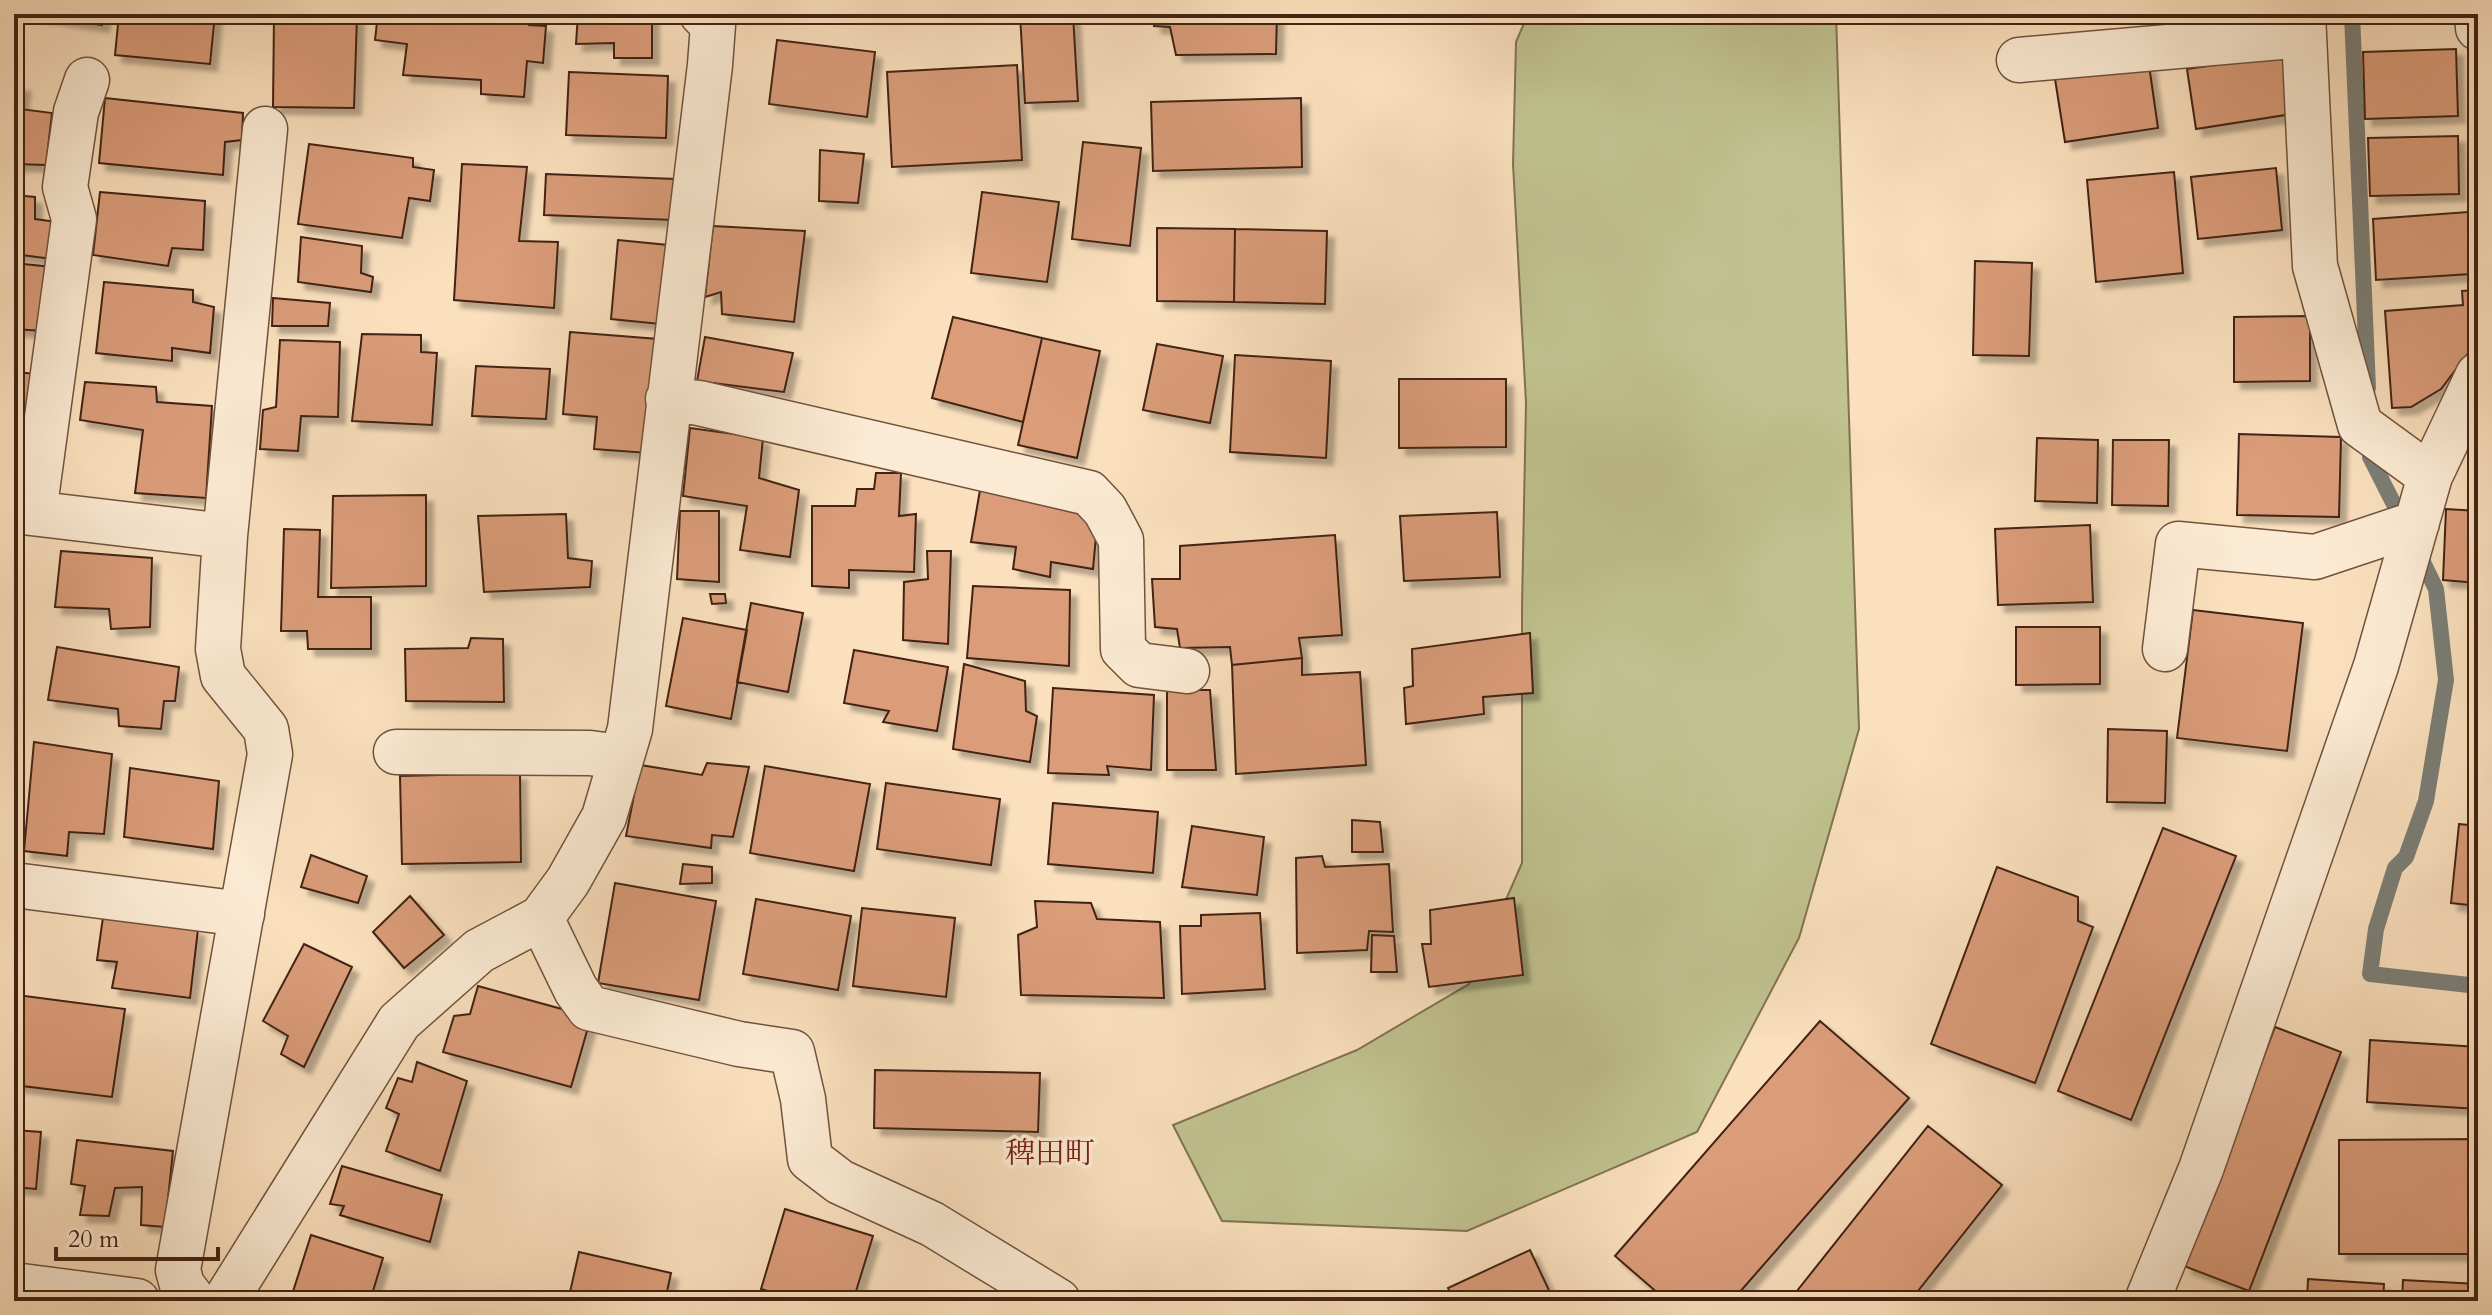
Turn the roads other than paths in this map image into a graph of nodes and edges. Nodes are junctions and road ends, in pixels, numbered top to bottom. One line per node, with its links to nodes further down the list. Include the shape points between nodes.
1 (702, 14): 9 (street, via 713,25 710,65)
2 (2477, 14): 4 (street)
3 (2304, 24): 5 (street); 10 (street, via 2315,266 2360,425)
4 (2478, 28)
5 (2019, 60)
6 (87, 80): 11 (street, via 76,112 65,187 74,219)
7 (265, 129): 13 (street)
8 (2478, 375): 10 (street)
9 (668, 399): 15 (street, via 1089,493 1121,540 1123,649 1139,665); 17 (street, via 644,627 630,729)
10 (2430, 476): 12 (street)
11 (24, 512): 13 (street)
12 (2417, 523): 14 (street, via 2315,557 2178,544); 25 (street, via 2371,680 2201,1169)
13 (225, 536): 19 (street, via 218,649 223,676 266,729 270,754)
14 (2165, 649)
15 (1187, 671)
16 (396, 752): 17 (street)
17 (620, 757): 20 (street, via 604,817)
18 (14, 885): 19 (street)
19 (242, 914): 22 (street, via 178,1270 182,1285)
20 (541, 918): 22 (street, via 479,951 399,1022); 24 (street, via 589,1008 792,1052 810,1159 840,1182 932,1224)
21 (14, 1285): 23 (street)
22 (200, 1300)
23 (137, 1301)
24 (1058, 1301)
25 (2147, 1301)

